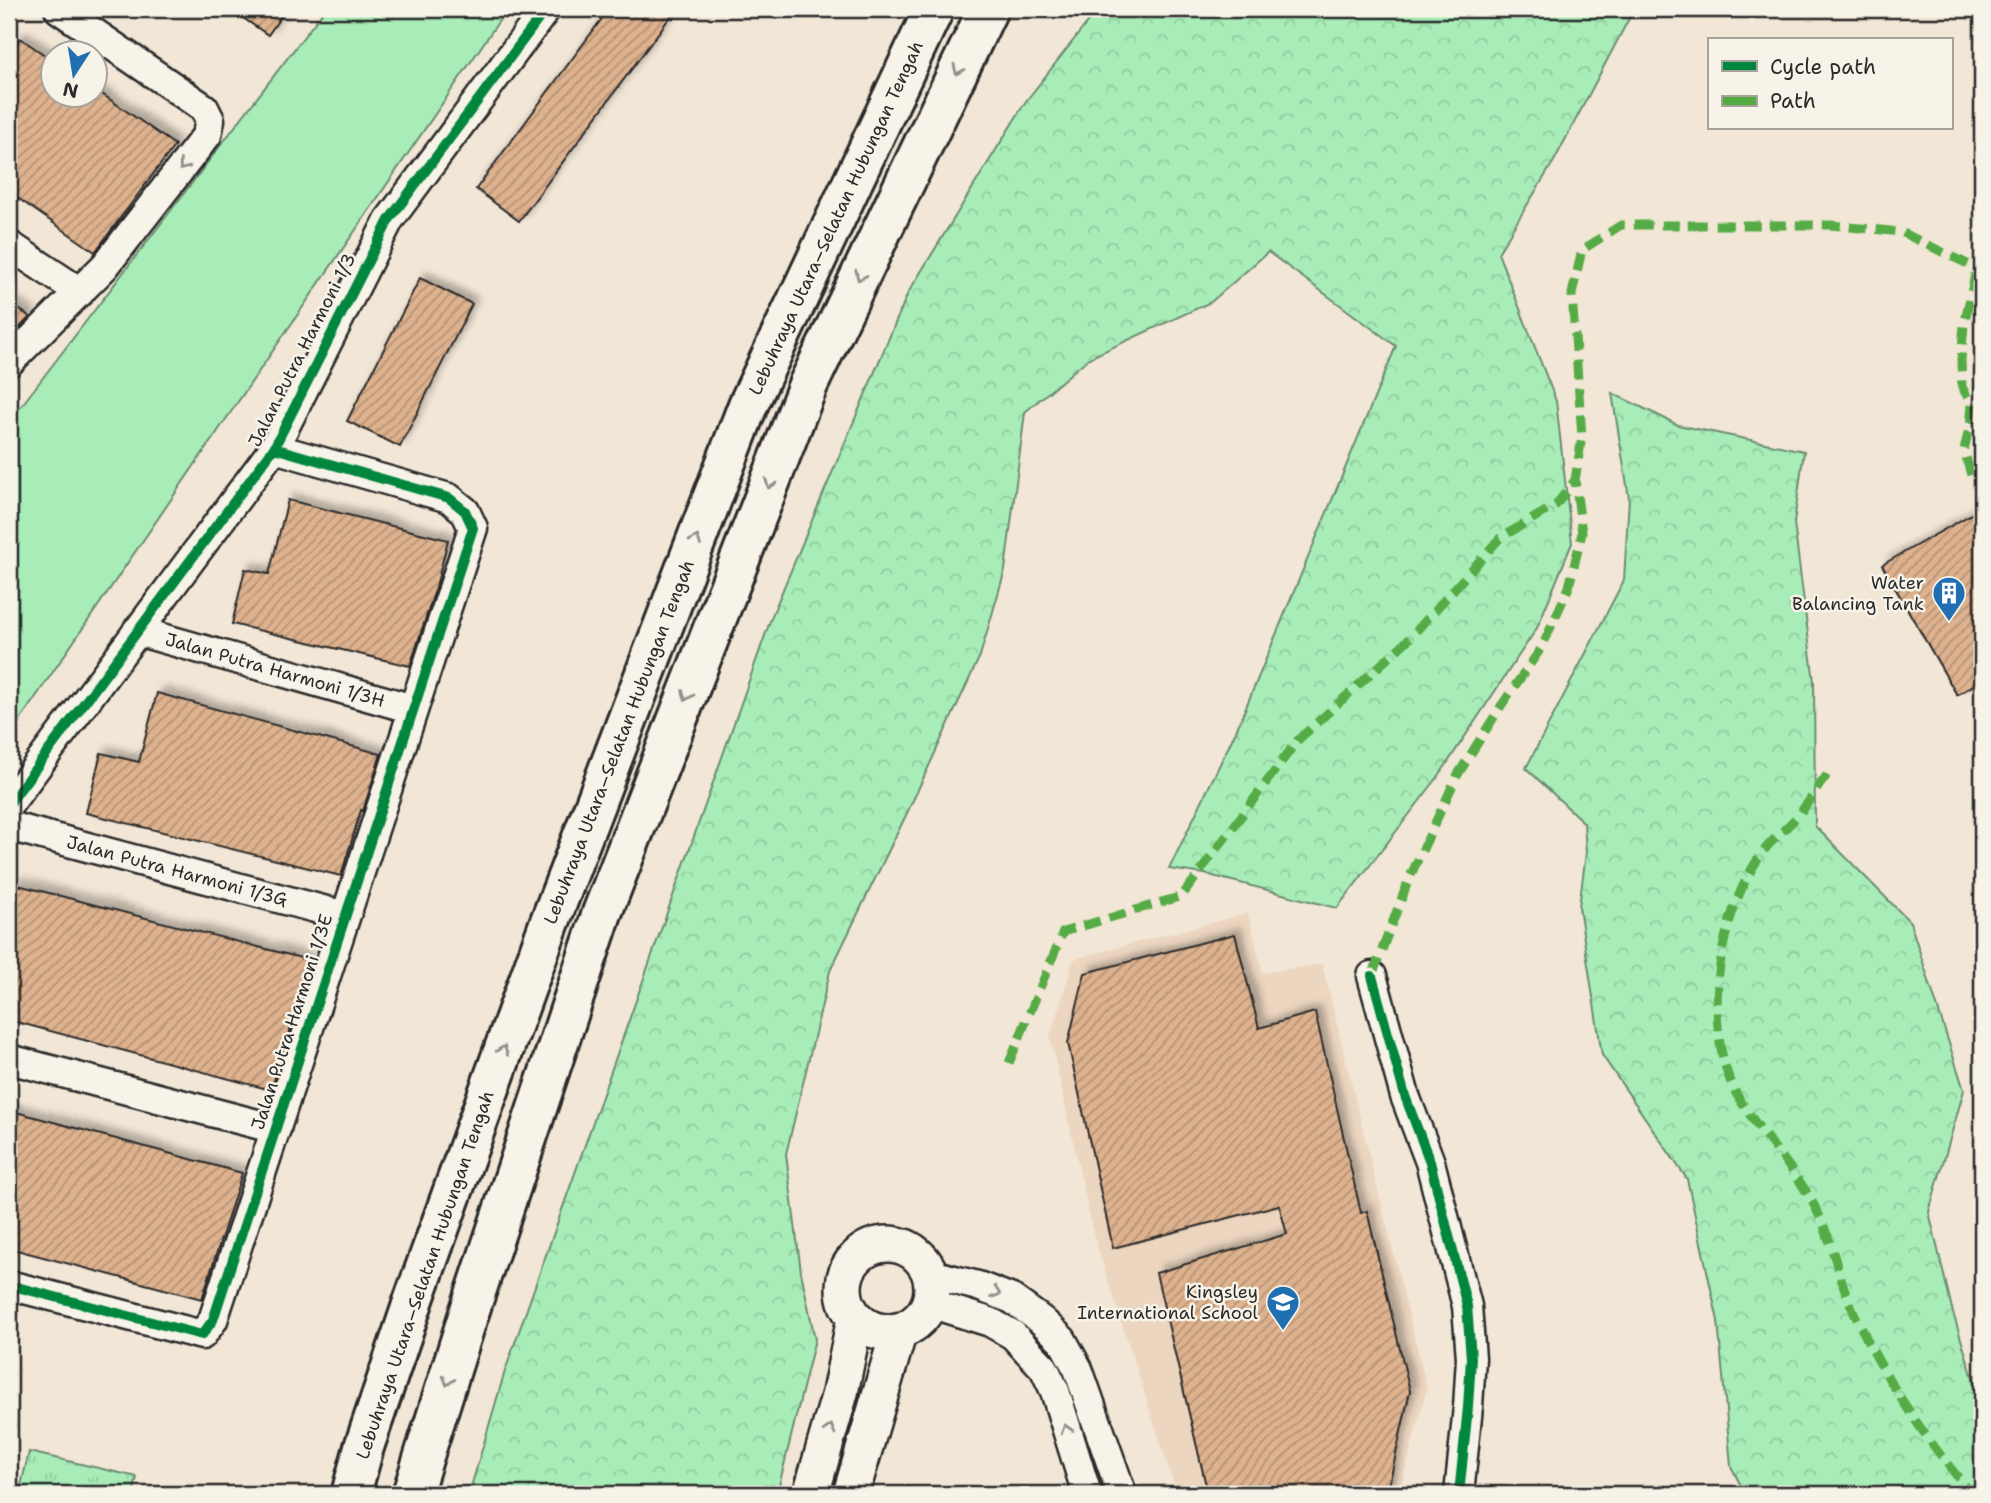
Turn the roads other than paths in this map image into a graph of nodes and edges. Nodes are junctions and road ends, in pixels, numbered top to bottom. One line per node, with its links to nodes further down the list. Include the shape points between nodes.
1 (59, 9): 6 (street, one-way to 6, via 204,108 211,120 207,135)
2 (546, 9): 8 (street, Jalan Putra Harmoni 1/3, via 389,220)
3 (934, 9): 21 (highway, Lebuhraya Utara–Selatan Hubungan Tengah, one-way to 3, via 414,1299 549,924 748,405)
4 (988, 9): 22 (highway, one-way to 22, via 808,385 602,913)
5 (9, 244): 6 (street)
6 (80, 292): 7 (street)
7 (9, 362)
8 (274, 448): 9 (street, Jalan Putra Harmoni 1/3); 10 (street, Jalan Putra Harmoni 1/3E, via 449,498 465,511 473,528)
9 (137, 631): 10 (street, Jalan Putra Harmoni 1/3H); 11 (street, Jalan Putra Harmoni 1/3)
10 (413, 709): 13 (street, Jalan Putra Harmoni 1/3E)
11 (9, 804)
12 (9, 826): 13 (street, Jalan Putra Harmoni 1/3G)
13 (345, 916): 16 (street, Jalan Putra Harmoni 1/3E)
14 (1372, 976): 27 (street, via 1405,1096 1430,1162 1466,1306 1471,1358)
15 (9, 1059): 16 (street)
16 (275, 1129): 17 (street, Jalan Putra Harmoni 1/3E, via 213,1320 202,1335)
17 (9, 1285)
18 (930, 1289): 19 (main road, via 918,1255 897,1244 874,1245 861,1252 844,1276 847,1306); 20 (main road, via 923,1315); 25 (street, one-way to 18, via 1044,1368 1013,1335); 26 (street, one-way to 26, via 978,1286 1012,1299 1062,1340 1079,1368)
19 (855, 1318): 20 (main road, via 876,1331); 23 (main road, one-way to 19, via 840,1394)
20 (899, 1331): 24 (main road)
21 (351, 1494)
22 (412, 1494)
23 (811, 1494)
24 (851, 1494)
25 (1087, 1494)
26 (1122, 1494)
27 (1459, 1494)

